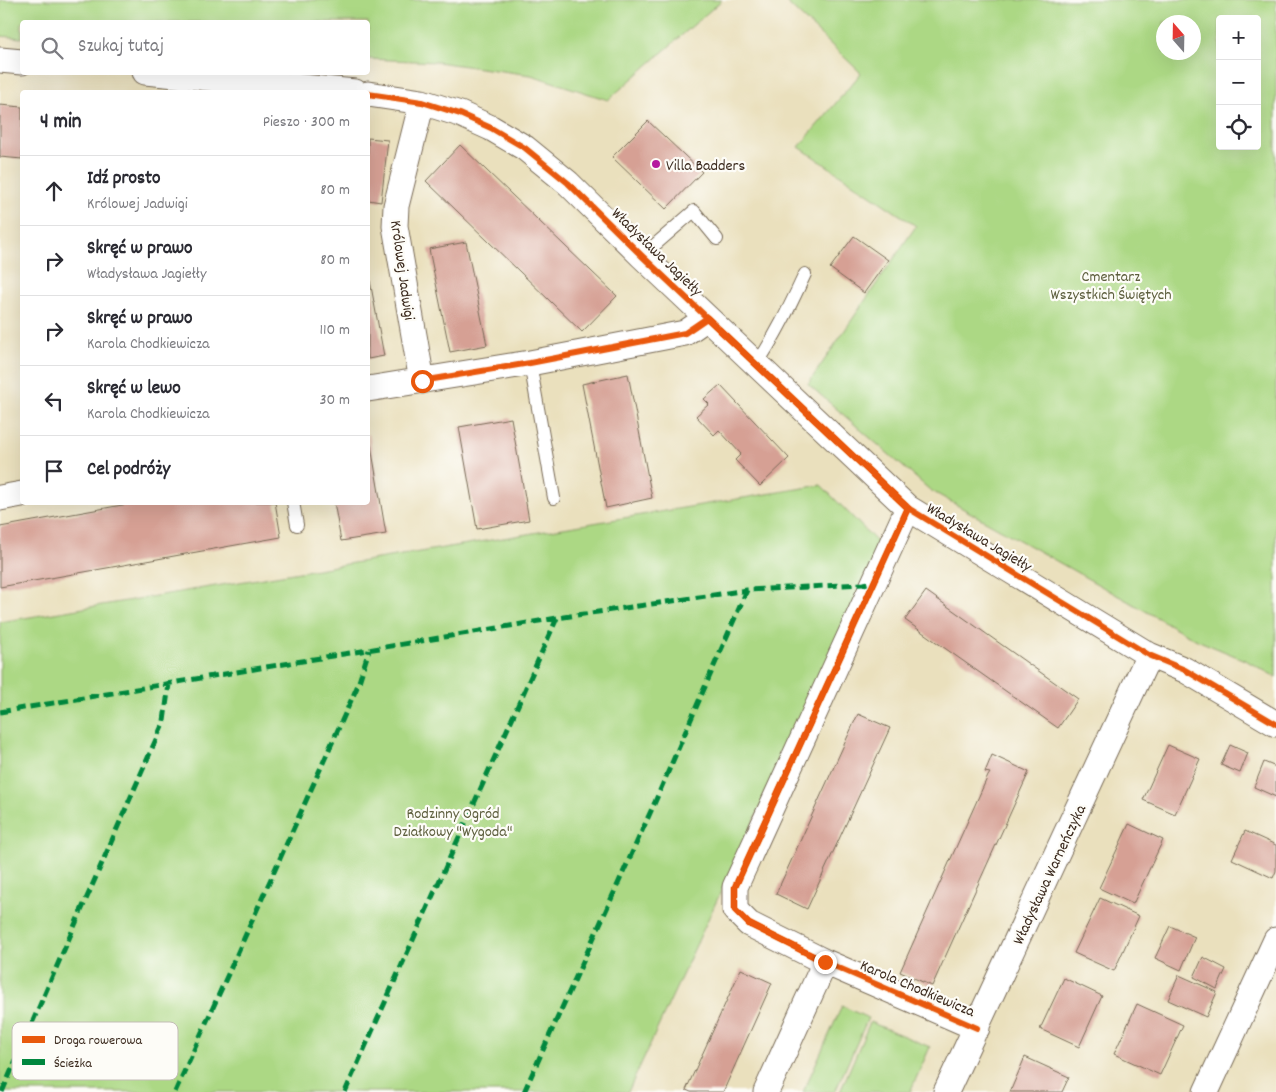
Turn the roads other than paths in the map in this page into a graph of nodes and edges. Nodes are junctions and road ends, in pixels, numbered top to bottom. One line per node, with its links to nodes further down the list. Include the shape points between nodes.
1 (0, 60): 2 (street)
2 (20, 62)
3 (145, 75): 5 (street)
4 (176, 75): 6 (street)
5 (144, 90)
6 (334, 90)
7 (370, 94): 8 (street, Władysława Jagiełły)
8 (422, 102): 10 (street, Władysława Jagiełły, via 460,114 525,148 568,183); 15 (street, Królowej Jadwigi, via 396,206 395,226)
9 (717, 238): 10 (lane, via 694,211)
10 (642, 256): 12 (street, Władysława Jagiełły)
11 (805, 274): 14 (lane, via 771,343)
12 (707, 318): 13 (street, via 685,333); 14 (street, Władysława Jagiełły)
13 (530, 363): 15 (street); 19 (lane)
14 (756, 365): 21 (street, Władysława Jagiełły)
15 (422, 381): 16 (street)
16 (370, 389)
17 (20, 494): 18 (street)
18 (0, 498)
19 (554, 498)
20 (294, 505): 22 (lane)
21 (908, 508): 23 (street, Władysława Jagiełły); 26 (street, Karola Chodkiewicza, via 735,887 735,910 749,924)
22 (297, 525)
23 (1149, 655): 24 (street, Władysława Jagiełły, via 1185,670); 27 (street, Władysława Warneńczyka)
24 (1276, 724)
25 (1276, 940): 30 (street)
26 (825, 962): 27 (street, Karola Chodkiewicza); 28 (street)
27 (977, 1028): 29 (street, Władysława Warneńczyka)
28 (766, 1092)
29 (946, 1092)
30 (1206, 1092)

